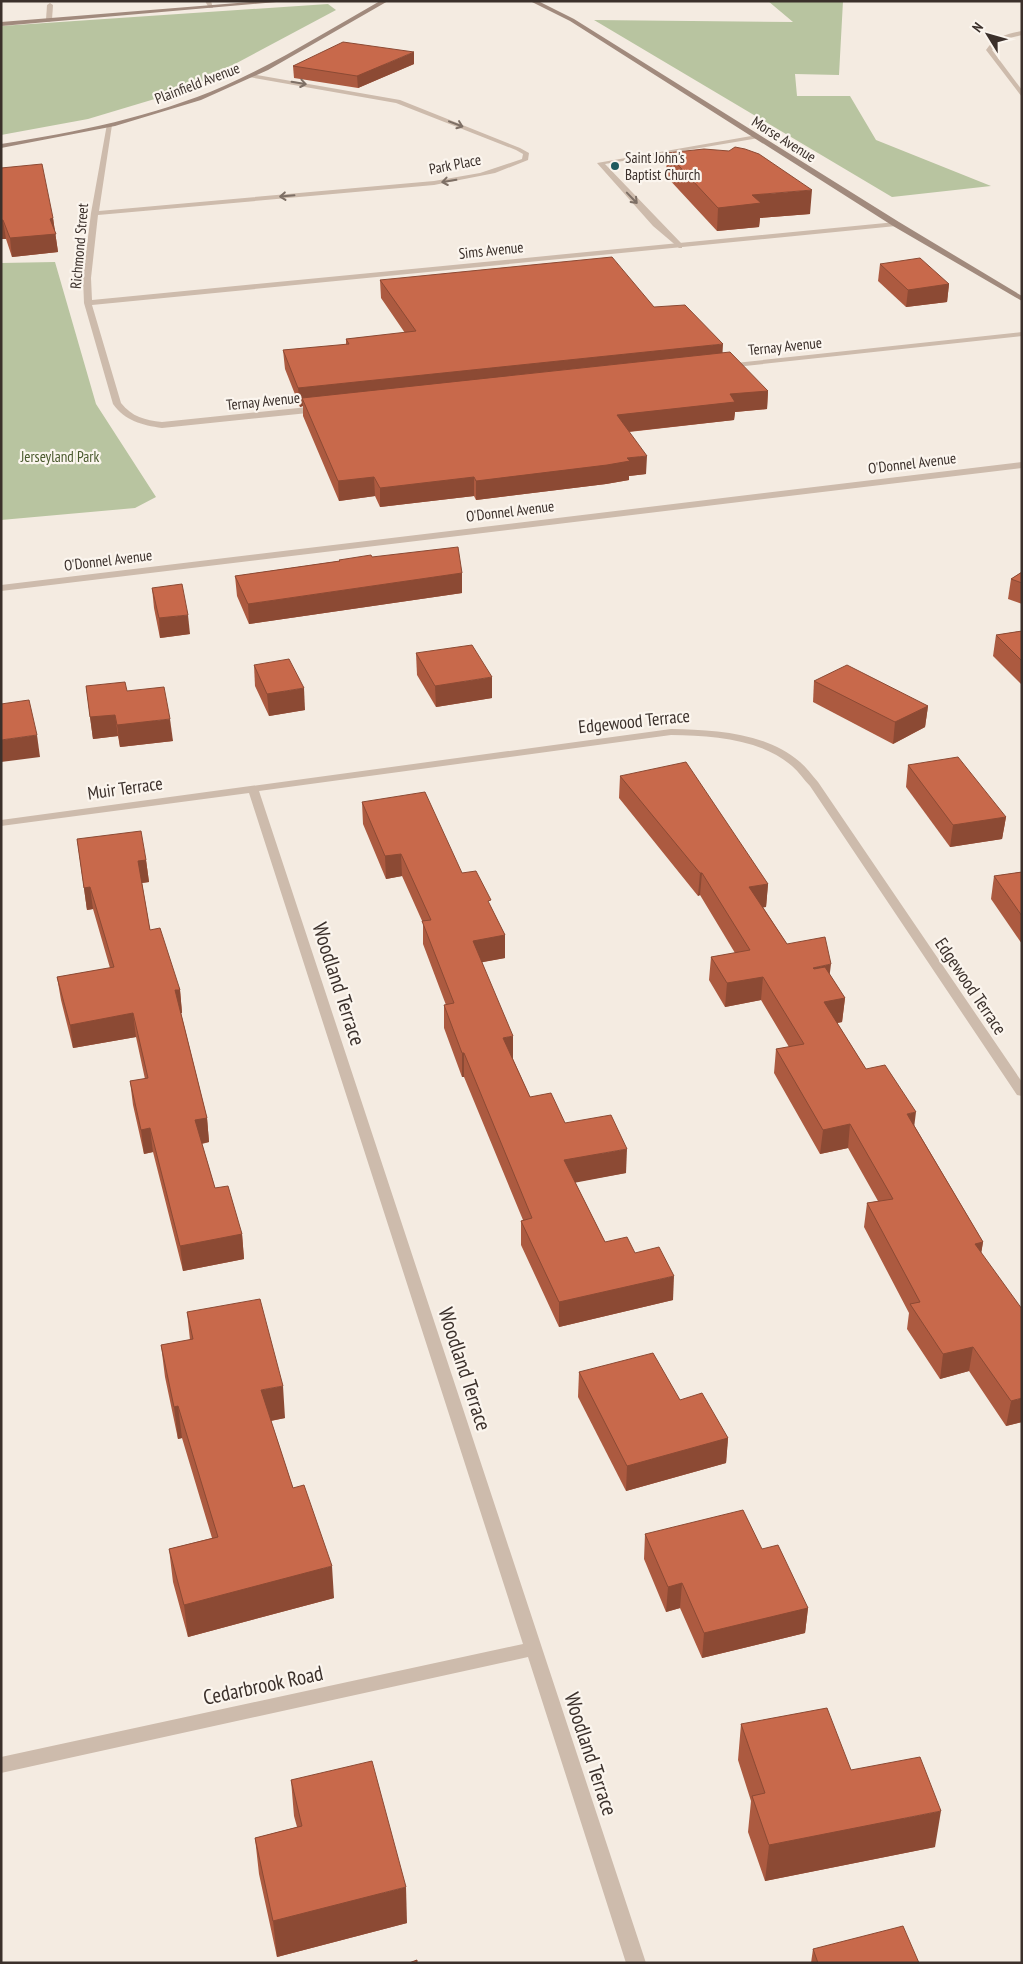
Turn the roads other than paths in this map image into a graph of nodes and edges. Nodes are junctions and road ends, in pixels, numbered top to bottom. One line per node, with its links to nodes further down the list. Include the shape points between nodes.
1 (285, 1): 4 (street)
2 (385, 1): 9 (street, Plainfield Avenue)
3 (533, 1): 12 (street, Morse Avenue, via 572,20)
4 (209, 4): 6 (street)
5 (50, 5): 6 (street)
6 (49, 20): 7 (street)
7 (1, 24)
8 (1022, 33): 10 (street, via 994,42 989,50)
9 (251, 76): 11 (street, Plainfield Avenue, via 186,103); 14 (street, Park Place, one-way to 14, via 398,101 518,148 526,153 525,160 457,180 434,183)
10 (1022, 95)
11 (109, 125): 13 (street, Plainfield Avenue); 14 (street, Richmond Street)
12 (757, 137): 15 (street, Morse Avenue); 16 (street, one-way to 16, via 600,163)
13 (1, 146)
14 (95, 213): 18 (street, Richmond Street, via 87,278)
15 (896, 224): 16 (street, Sims Avenue); 17 (street, Morse Avenue)
16 (679, 246): 18 (street, Sims Avenue)
17 (1022, 299)
18 (88, 303): 22 (street, Richmond Street, via 117,404)
19 (1022, 334): 20 (street, Ternay Avenue)
20 (716, 367)
21 (331, 408): 22 (street, Ternay Avenue, via 183,424 146,423)
22 (134, 419)
23 (1022, 465): 24 (street, O'Donnel Avenue)
24 (1, 588)
25 (253, 789): 26 (street, Muir Terrace); 27 (street, Edgewood Terrace, via 671,732 710,733 758,744 796,764 814,784); 28 (street, Woodland Terrace)
26 (1, 823)
27 (1022, 1092)
28 (534, 1650): 29 (street, Cedarbrook Road); 30 (street, Woodland Terrace)
29 (1, 1765)
30 (636, 1963)

